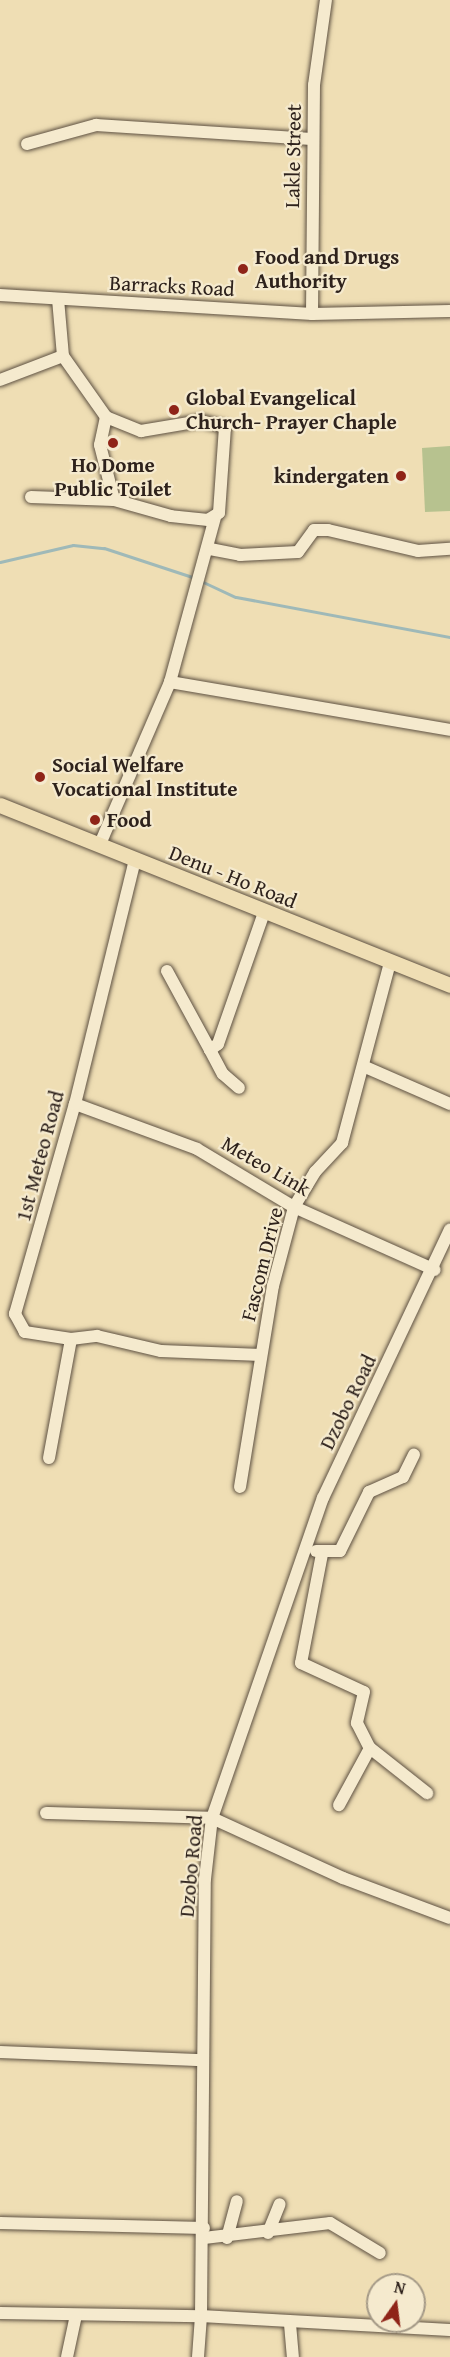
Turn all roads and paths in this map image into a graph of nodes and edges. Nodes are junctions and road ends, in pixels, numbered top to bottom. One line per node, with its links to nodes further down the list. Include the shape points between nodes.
1 (327, 0): 2 (street, Lakle Street)
2 (312, 139): 3 (street, via 96,125); 7 (street, Lakle Street)
3 (27, 144)
4 (0, 295): 5 (street, Barracks Road)
5 (58, 299): 7 (street, Barracks Road); 8 (street)
6 (450, 311): 7 (street, Barracks Road)
7 (312, 314)
8 (63, 356): 9 (street); 10 (street)
9 (0, 380)
10 (106, 417): 12 (street, via 100,445); 13 (street, via 141,431 201,421 225,427)
11 (31, 497): 12 (street)
12 (114, 501): 13 (street, via 171,516)
13 (217, 516): 14 (street)
14 (210, 549): 15 (street, via 240,555 298,552 314,530 417,551); 16 (street, via 196,579)
15 (450, 549)
16 (170, 682): 17 (street); 19 (street)
17 (450, 730)
18 (0, 805): 19 (main road, Denu - Ho Road)
19 (100, 844): 20 (main road, Denu - Ho Road)
20 (135, 859): 21 (main road, Denu - Ho Road); 28 (street, 1st Meteo Road)
21 (264, 913): 22 (main road, Denu - Ho Road); 25 (street, via 218,1044)
22 (390, 962): 24 (main road, Denu - Ho Road); 26 (street, Fascom Drive)
23 (167, 971): 25 (street)
24 (450, 985)
25 (210, 1050): 27 (street, via 223,1074)
26 (365, 1067): 29 (street); 30 (street, Fascom Drive, via 342,1143 315,1172)
27 (239, 1088)
28 (75, 1104): 30 (street, Meteo Link, via 197,1149); 33 (street, 1st Meteo Road, via 15,1314 25,1332)
29 (450, 1104)
30 (294, 1207): 32 (street, Meteo Link); 34 (street, Fascom Drive)
31 (450, 1230): 32 (street, Dzobo Road)
32 (435, 1270): 38 (street, Dzobo Road, via 323,1498)
33 (71, 1339): 34 (street, via 97,1336 161,1351); 36 (street)
34 (261, 1355): 37 (street, Fascom Drive)
35 (414, 1454): 39 (street, via 403,1477 364,1498 340,1551)
36 (50, 1458)
37 (240, 1487)
38 (306, 1547): 39 (street); 44 (street, Dzobo Road)
39 (322, 1554): 40 (street, via 301,1663 364,1692 357,1723)
40 (370, 1749): 41 (street); 42 (street)
41 (427, 1793)
42 (339, 1805)
43 (46, 1814): 44 (street)
44 (212, 1818): 45 (street, via 343,1878); 47 (street, Dzobo Road, via 205,1879)
45 (450, 1918)
46 (0, 2052): 47 (street)
47 (203, 2060): 51 (street, Dzobo Road)
48 (237, 2201): 53 (street)
49 (280, 2204): 52 (street)
50 (0, 2223): 51 (street)
51 (204, 2233): 53 (street); 57 (street, Dzobo Road)
52 (268, 2233): 53 (street); 54 (street, via 330,2223)
53 (227, 2238)
54 (380, 2253)
55 (0, 2313): 56 (street)
56 (76, 2315): 57 (street); 60 (street)
57 (201, 2316): 58 (street); 61 (street, Dzobo Road)
58 (290, 2324): 59 (street); 62 (street)
59 (450, 2330)
60 (67, 2357)
61 (198, 2357)
62 (293, 2357)

